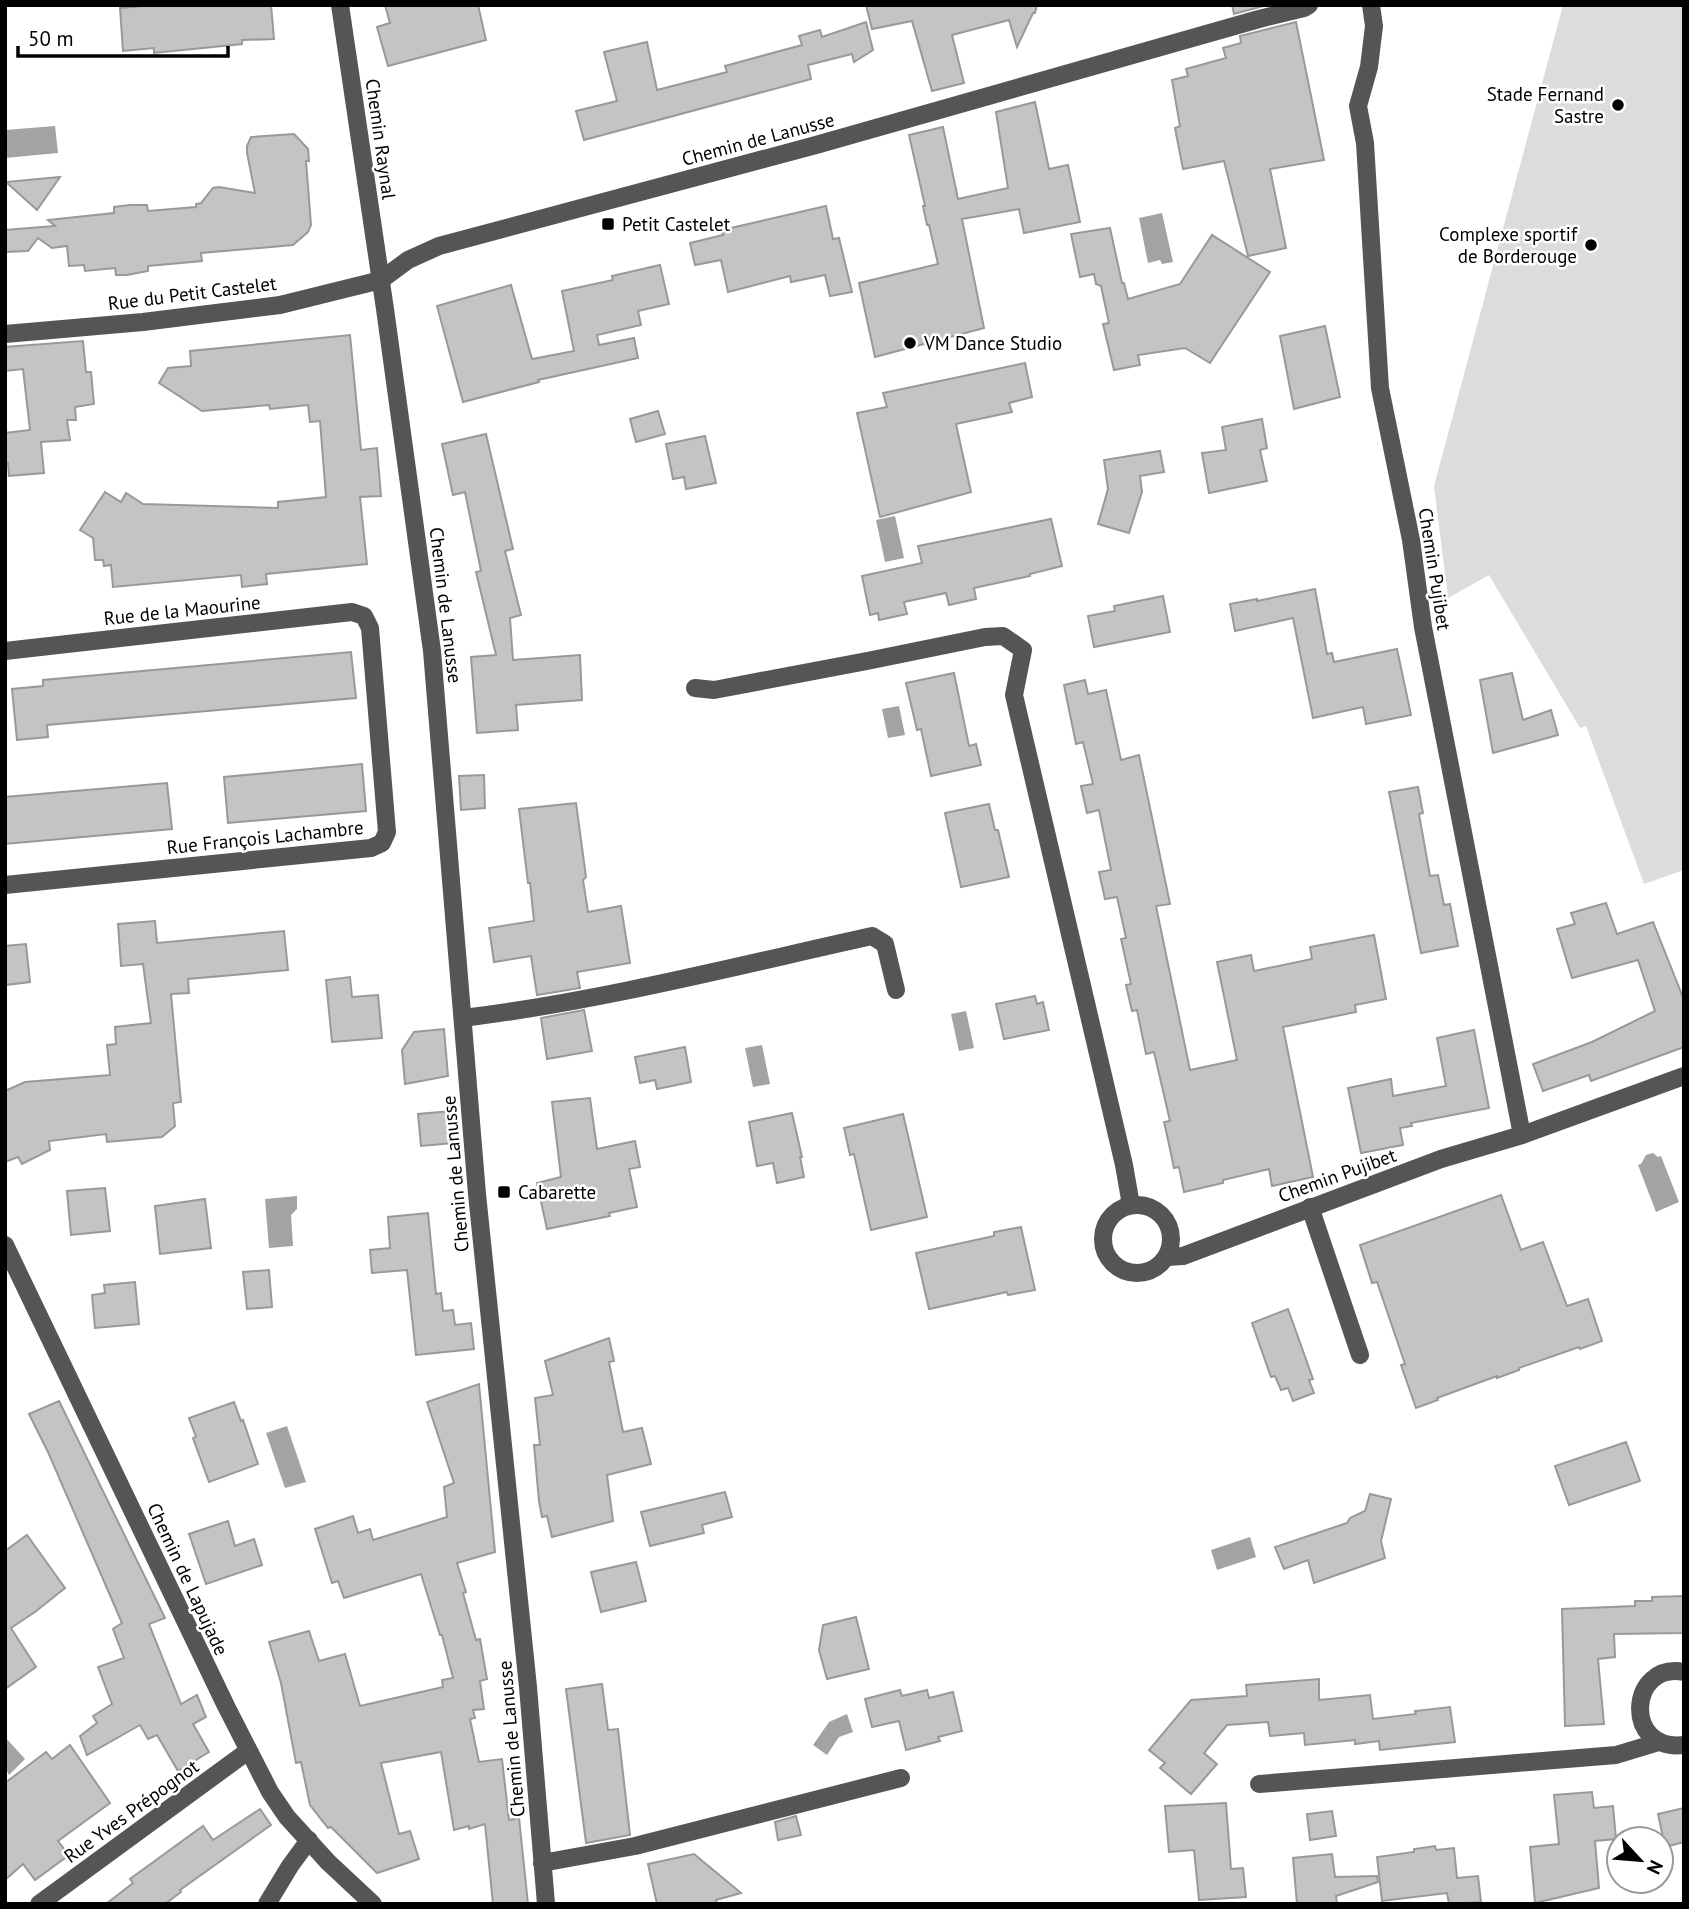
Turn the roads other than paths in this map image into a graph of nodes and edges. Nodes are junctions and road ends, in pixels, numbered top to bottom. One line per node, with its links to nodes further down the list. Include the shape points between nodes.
1 (340, 5): 4 (street, Chemin Raynal)
2 (1309, 5): 4 (street, Chemin de Lanusse, via 439,246 408,260)
3 (1371, 5): 13 (street, Chemin Pujibet, via 1374,26 1369,67 1358,106 1365,142 1380,388)
4 (381, 280): 5 (street, Rue du Petit Castelet, via 280,304); 11 (street, Chemin de Lanusse, via 432,652)
5 (5, 334)
6 (364, 616): 7 (street, Rue de la Maourine, via 352,612); 9 (street, Rue François Lachambre, via 370,628 387,832 382,843 371,848)
7 (5, 651)
8 (695, 688): 14 (street, via 714,690 985,637 1003,636 1023,650 1014,695)
9 (5, 885)
10 (896, 990): 11 (street, via 886,944 872,936 636,989)
11 (463, 1018): 26 (street, Chemin de Lanusse)
12 (1684, 1076): 13 (street, Chemin Pujibet)
13 (1522, 1135): 15 (street, Chemin Pujibet)
14 (1131, 1205): 17 (street, via 1153,1208 1162,1215 1171,1235); 17 (street, Chemin Pujibet, via 1111,1216 1105,1226 1102,1237 1109,1259 1117,1268 1139,1273)
15 (1310, 1207): 17 (street, Chemin Pujibet, via 1183,1256); 18 (street)
16 (5, 1245): 22 (street, Chemin de Lapujade)
17 (1167, 1257)
18 (1360, 1355)
19 (1684, 1672): 20 (street, via 1662,1673 1642,1692 1641,1720 1647,1733)
20 (1659, 1742): 21 (street); 24 (street, via 1616,1755)
21 (1684, 1745)
22 (248, 1751): 25 (street, Chemin de Lapujade, via 286,1817); 27 (street, Rue Yves Prépognot)
23 (901, 1778): 26 (street, via 635,1846)
24 (1259, 1784)
25 (309, 1840): 28 (street); 29 (street, Chemin de Lapujade)
26 (542, 1863): 30 (street, Chemin de Lanusse)
27 (39, 1904)
28 (267, 1904)
29 (373, 1904)
30 (546, 1904)

